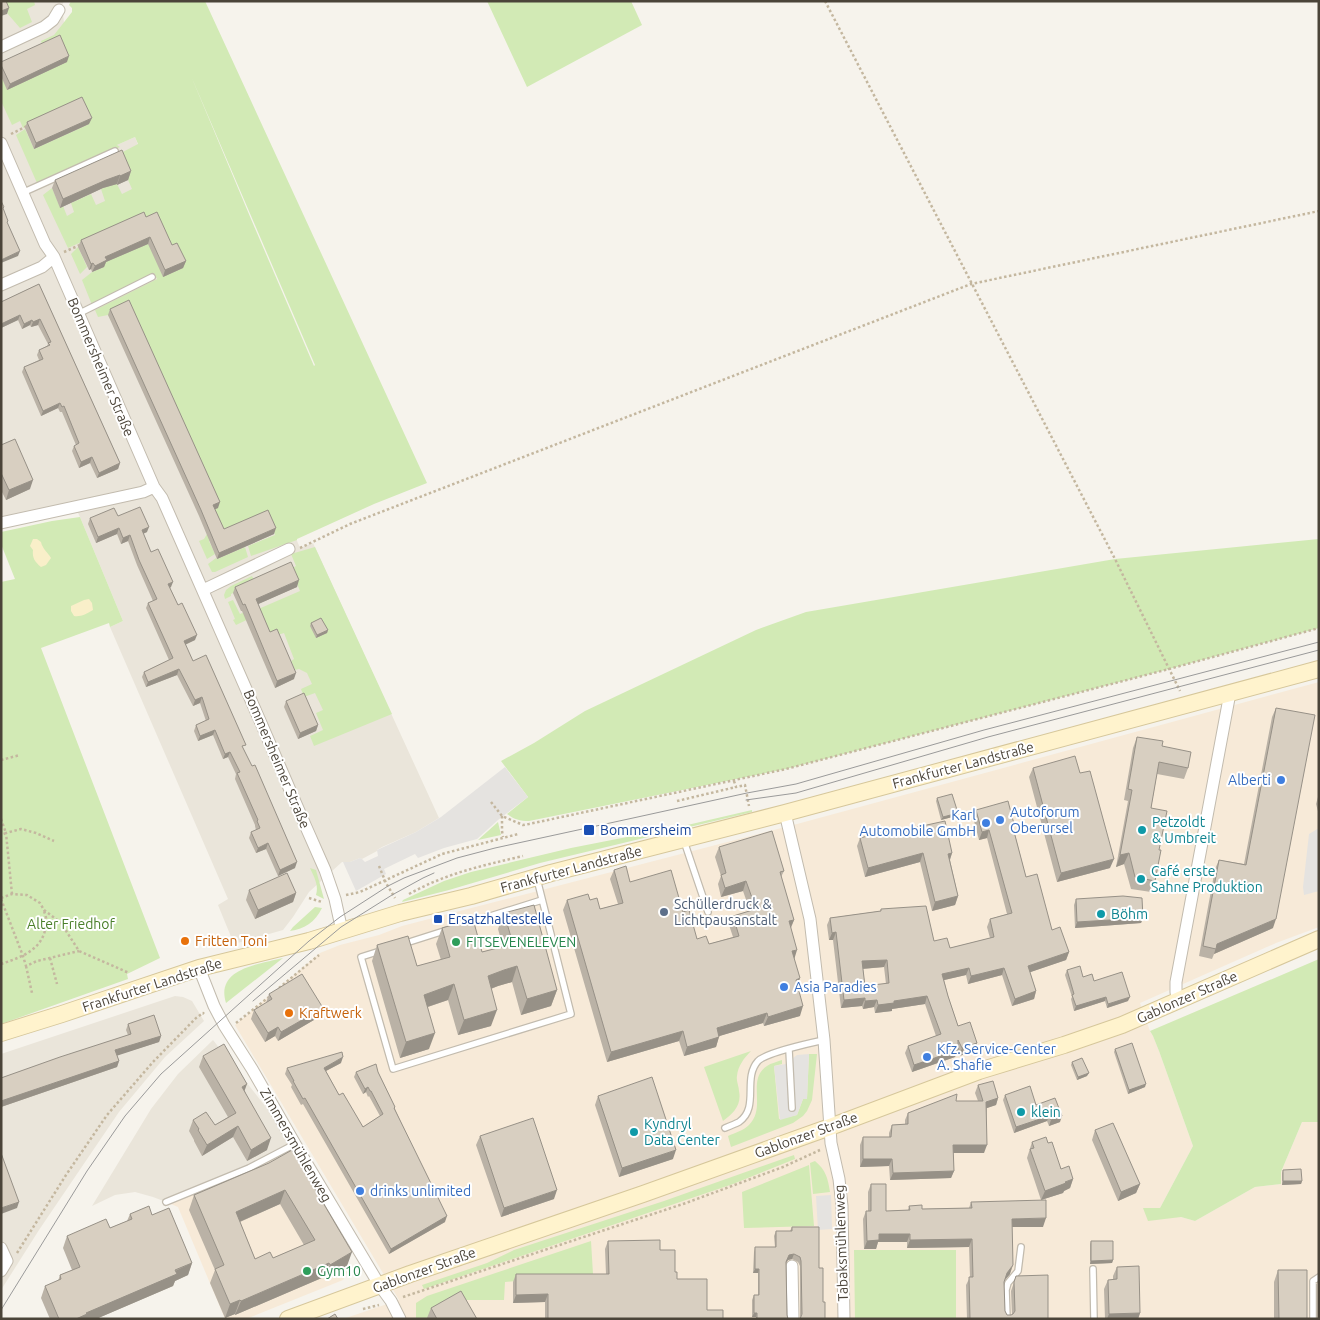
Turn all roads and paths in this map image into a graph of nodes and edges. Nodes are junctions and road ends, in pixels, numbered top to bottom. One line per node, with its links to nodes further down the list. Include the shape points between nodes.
1 (825, 1): 13 (path)
2 (59, 10): 3 (street, via 54,20 44,27)
3 (1, 47)
4 (34, 123): 5 (path)
5 (11, 134)
6 (1, 143): 8 (street, Bommersheimer Straße)
7 (115, 151): 8 (lane)
8 (22, 193): 11 (street, Bommersheimer Straße)
9 (1319, 211): 13 (path)
10 (82, 244): 11 (path)
11 (54, 257): 14 (street, via 42,267); 15 (street, Bommersheimer Straße)
12 (152, 277): 15 (lane)
13 (971, 284): 18 (path, via 350,524 300,548); 21 (path)
14 (1, 285)
15 (78, 314): 16 (street, Bommersheimer Straße)
16 (154, 488): 17 (street); 19 (street, Bommersheimer Straße, via 162,498)
17 (1, 523)
18 (289, 549): 19 (street)
19 (203, 590): 47 (street, Bommersheimer Straße)
20 (1319, 628): 21 (path)
21 (1169, 669): 24 (path); 27 (path)
22 (1319, 669): 23 (main road, Frankfurter Landstraße)
23 (1230, 693): 24 (main road, Frankfurter Landstraße); 68 (street, via 1176,982)
24 (1186, 705): 31 (main road, Frankfurter Landstraße)
25 (20, 755): 26 (path)
26 (1, 760)
27 (734, 781): 28 (path); 32 (path, via 523,825)
28 (736, 787): 29 (path); 34 (path, via 745,785 749,808 755,807)
29 (677, 801)
30 (491, 802): 32 (path)
31 (785, 812): 34 (main road, Frankfurter Landstraße); 72 (street, Tabaksmühlenweg, via 810,919)
32 (502, 816): 38 (path)
33 (1, 819): 35 (path)
34 (759, 820): 39 (main road, Frankfurter Landstraße)
35 (6, 833): 37 (path); 40 (path, via 21,829); 45 (path)
36 (518, 834): 38 (path)
37 (1, 835)
38 (503, 838): 44 (path, via 442,854)
39 (684, 839): 43 (main road, Frankfurter Landstraße); 51 (lane)
40 (54, 842)
41 (523, 856): 49 (path, via 443,877 420,888)
42 (379, 866): 44 (path)
43 (536, 877): 48 (lane); 49 (main road, Frankfurter Landstraße, via 463,898)
44 (384, 879): 47 (path, via 360,892); 49 (path)
45 (12, 894): 46 (path); 50 (path, via 27,895 40,903)
46 (1, 898): 60 (path)
47 (335, 899): 54 (street, Bommersheimer Straße)
48 (542, 900): 52 (lane); 57 (lane, via 571,1014 393,1068 361,958)
49 (398, 907): 54 (main road, Frankfurter Landstraße)
50 (44, 910): 58 (path, via 61,923); 60 (path, via 46,923 42,940)
51 (708, 912)
52 (466, 924)
53 (456, 927): 56 (lane)
54 (342, 931): 64 (main road, Frankfurter Landstraße)
55 (1319, 939): 68 (main road, Gablonzer Straße)
56 (399, 945)
57 (390, 948)
58 (79, 951): 61 (path); 65 (path)
59 (320, 953): 70 (path)
60 (23, 956): 62 (path); 63 (path)
61 (50, 958): 63 (path); 66 (path)
62 (1, 964)
63 (26, 966): 67 (path)
64 (199, 968): 70 (street, Zimmersmühlenweg, via 214,1006); 71 (main road, Frankfurter Landstraße)
65 (130, 972)
66 (57, 984)
67 (32, 993)
68 (1178, 1001): 75 (main road, Gablonzer Straße, via 1122,1025 978,1071)
69 (203, 1013): 81 (path, via 108,1115 13,1260)
70 (228, 1030): 77 (street, Zimmersmühlenweg)
71 (1, 1033)
72 (824, 1040): 73 (lane); 75 (street, Tabaksmühlenweg)
73 (789, 1050): 74 (lane); 76 (lane, via 758,1060 750,1080 748,1111 740,1121)
74 (792, 1108)
75 (830, 1127): 85 (main road, Gablonzer Straße); 89 (street, Tabaksmühlenweg, via 842,1206)
76 (725, 1128)
77 (295, 1144): 78 (lane, via 249,1168); 85 (street, Zimmersmühlenweg)
78 (166, 1202)
79 (1021, 1247): 90 (lane, via 1018,1272 1006,1290)
80 (1, 1248): 81 (street)
81 (4, 1266)
82 (792, 1266): 88 (street)
83 (1093, 1269): 91 (lane)
84 (1319, 1277): 92 (lane, via 1312,1281)
85 (380, 1286): 86 (main road, Gablonzer Straße); 87 (street, Zimmersmühlenweg)
86 (288, 1319)
87 (400, 1319)
88 (793, 1319)
89 (844, 1319)
90 (1007, 1319)
91 (1094, 1319)
92 (1313, 1319)

